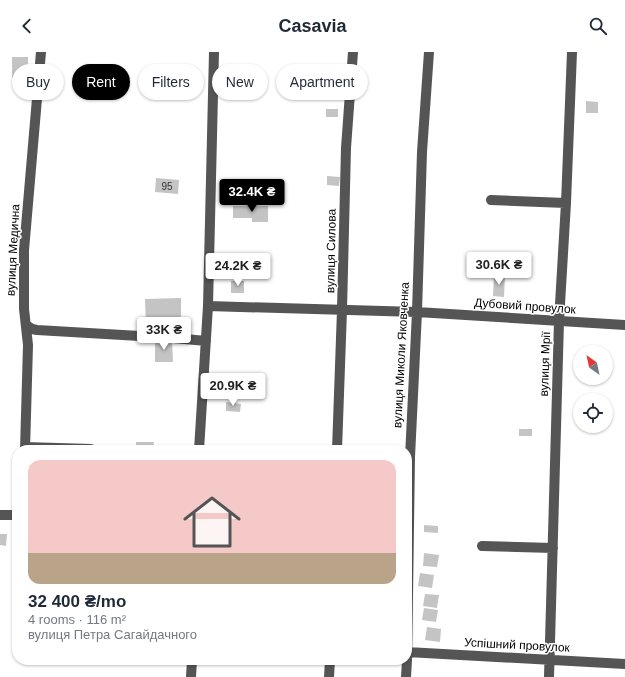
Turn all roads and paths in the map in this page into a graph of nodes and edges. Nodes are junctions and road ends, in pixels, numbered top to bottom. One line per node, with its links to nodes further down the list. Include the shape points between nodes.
1 (41, 52): 12 (street, вулиця Медична, via 24,250)
2 (214, 52): 8 (street)
3 (353, 52): 9 (street, вулиця Силова, via 346,148)
4 (429, 52): 10 (street, вулиця Миколи Яковченка, via 422,152)
5 (572, 52): 7 (street, вулиця Мрії)
6 (491, 200): 7 (street)
7 (566, 203): 11 (street, вулиця Мрії)
8 (208, 306): 9 (street, Дубовий провулок); 14 (street)
9 (342, 310): 10 (street, Дубовий провулок); 17 (street, вулиця Силова)
10 (417, 312): 11 (street, Дубовий провулок); 18 (street, вулиця Миколи Яковченка)
11 (559, 321): 13 (street, Дубовий провулок); 22 (street, вулиця Мрії)
12 (26, 325): 14 (street, via 37,330); 15 (street, вулиця Медична, via 28,367)
13 (625, 325)
14 (206, 341): 16 (street)
15 (25, 445)
16 (199, 445)
17 (337, 445)
18 (411, 445)
19 (0, 515): 20 (street)
20 (12, 515)
21 (482, 546): 22 (street)
22 (553, 548): 24 (street, вулиця Мрії)
23 (412, 652): 24 (street, Успішний провулок)
24 (550, 659): 25 (street, Успішний провулок); 32 (street, вулиця Мрії)
25 (625, 664)
26 (192, 665): 29 (street)
27 (330, 665): 30 (street)
28 (407, 665): 31 (street, вулиця Миколи Яковченка)
29 (191, 677)
30 (329, 677)
31 (406, 677)
32 (549, 677)

